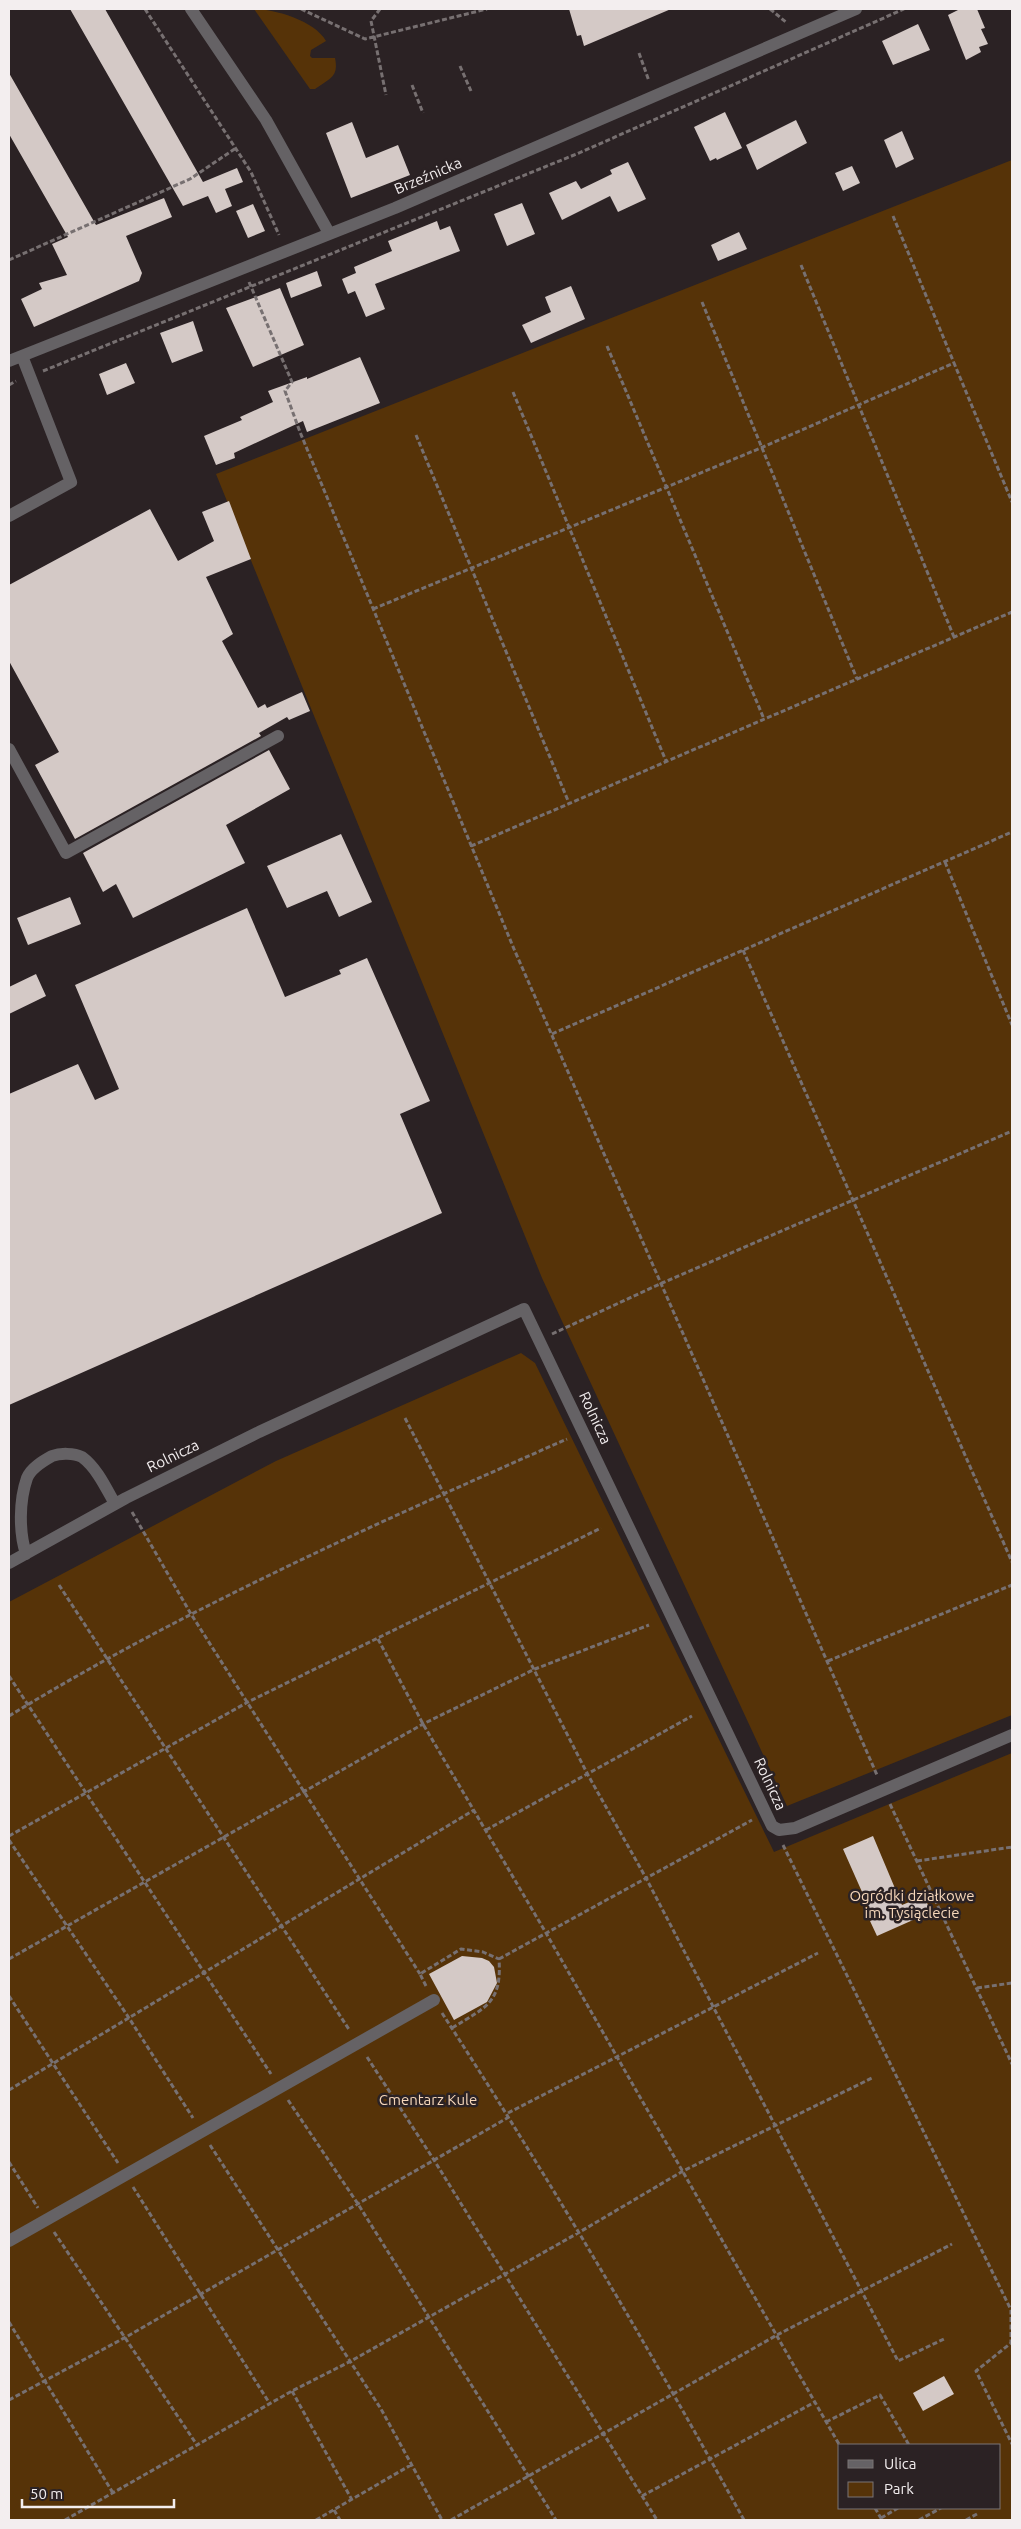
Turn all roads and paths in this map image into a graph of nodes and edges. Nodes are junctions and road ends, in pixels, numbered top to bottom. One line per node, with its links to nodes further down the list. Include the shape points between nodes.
1 (145, 9): 17 (path)
2 (191, 9): 19 (street, via 266,120)
3 (301, 9): 9 (path, via 365,39)
4 (380, 9): 9 (path, via 371,21)
5 (487, 9): 9 (path)
6 (770, 9): 8 (path)
7 (856, 9): 19 (street, Brzeźnicka, via 395,208)
8 (779, 16)
9 (374, 37): 15 (path)
10 (639, 53): 12 (path)
11 (460, 66): 14 (path)
12 (645, 72)
13 (412, 86): 16 (path)
14 (472, 91)
15 (386, 95)
16 (423, 112)
17 (236, 148): 20 (path, via 251,172); 21 (path, via 190,179)
18 (893, 216): 28 (path)
19 (329, 233): 23 (street, Brzeźnicka)
20 (279, 236)
21 (9, 260)
22 (801, 265): 30 (path)
23 (242, 268): 26 (street, Brzeźnicka); 38 (path, via 292,382 285,391)
24 (702, 302): 32 (path)
25 (608, 346): 33 (path)
26 (22, 356): 27 (street, Brzeźnicka); 35 (street, via 71,482)
27 (9, 361)
28 (954, 363): 30 (path); 34 (path)
29 (513, 392): 36 (path)
30 (858, 405): 32 (path); 40 (path)
31 (416, 435): 37 (path)
32 (763, 447): 33 (path); 41 (path)
33 (666, 487): 36 (path); 42 (path)
34 (1012, 502)
35 (9, 516)
36 (570, 527): 37 (path); 45 (path)
37 (471, 568): 38 (path); 46 (path)
38 (373, 608): 48 (path)
39 (1012, 612): 40 (path)
40 (954, 637): 41 (path)
41 (857, 679): 42 (path)
42 (764, 719): 45 (path)
43 (278, 736): 44 (street, via 66,852)
44 (9, 749)
45 (666, 761): 46 (path)
46 (569, 803): 48 (path)
47 (1012, 832): 49 (path)
48 (471, 846): 52 (path)
49 (945, 862): 50 (path); 51 (path)
50 (743, 950): 52 (path); 54 (path)
51 (1012, 1025)
52 (552, 1034): 55 (path)
53 (1012, 1131): 54 (path)
54 (852, 1200): 55 (path); 63 (path)
55 (662, 1283): 56 (path); 70 (path)
56 (540, 1340): 60 (street, Rolnicza, via 524,1308); 81 (street, Rolnicza)
57 (405, 1418): 59 (path)
58 (567, 1439): 59 (path)
59 (443, 1494): 65 (path); 67 (path)
60 (120, 1501): 62 (street, Rolnicza); 62 (street, via 81,1457 59,1453 40,1462 27,1477 24,1496 20,1537); 67 (path)
61 (601, 1528): 65 (path)
62 (26, 1554): 64 (street, Rolnicza)
63 (1012, 1562)
64 (9, 1563)
65 (490, 1584): 69 (path); 71 (path)
66 (1012, 1586): 70 (path)
67 (191, 1614): 72 (path); 73 (path)
68 (649, 1625): 71 (path)
69 (378, 1639): 72 (path); 75 (path)
70 (828, 1661): 79 (path)
71 (535, 1669): 75 (path); 77 (path)
72 (248, 1702): 78 (path); 84 (path)
73 (9, 1716)
74 (692, 1716): 77 (path)
75 (423, 1724): 78 (path); 80 (path)
76 (1012, 1735): 79 (street, Rolnicza)
77 (588, 1775): 83 (path); 88 (path)
78 (304, 1790): 89 (path); 90 (path)
79 (884, 1790): 82 (street, Rolnicza, via 795,1828 778,1830); 87 (path)
80 (474, 1810): 83 (path); 89 (path)
81 (765, 1813): 82 (street, Rolnicza); 88 (path)
82 (772, 1826): 135 (path, via 1011,2310 1011,2343 976,2371)
83 (486, 1830): 91 (path)
84 (9, 1836)
85 (9, 1840): 90 (path)
86 (1012, 1847): 87 (path)
87 (917, 1861): 97 (path)
88 (646, 1878): 91 (path); 100 (path)
89 (361, 1880): 95 (path); 101 (path)
90 (66, 1926): 93 (path); 101 (path)
91 (546, 1933): 94 (path); 103 (path)
92 (818, 1952): 100 (path)
93 (9, 1959)
94 (499, 1959): 95 (path, via 483,1952 461,1949); 102 (path, via 496,1996 484,2008)
95 (420, 1974): 99 (path)
96 (1012, 1983): 97 (path)
97 (977, 1988): 105 (path)
98 (9, 1996): 104 (path)
99 (434, 2000): 102 (path); 110 (street)
100 (712, 2009): 103 (path); 109 (path)
101 (130, 2018): 104 (path); 110 (path)
102 (452, 2028): 108 (path)
103 (618, 2057): 108 (path); 112 (path)
104 (54, 2062): 107 (path); 113 (path)
105 (1012, 2064)
106 (872, 2078): 109 (path)
107 (9, 2090)
108 (508, 2115): 115 (path); 118 (path)
109 (774, 2127): 112 (path); 119 (path)
110 (202, 2132): 113 (street); 118 (path)
111 (9, 2162): 114 (path)
112 (683, 2171): 115 (path); 122 (path)
113 (126, 2175): 114 (street); 120 (path)
114 (46, 2220): 116 (street); 123 (path)
115 (578, 2233): 125 (path); 128 (path)
116 (9, 2241)
117 (952, 2244): 119 (path)
118 (279, 2248): 120 (path); 125 (path)
119 (860, 2290): 122 (path); 124 (path, via 898,2361)
120 (201, 2293): 123 (path); 131 (path)
121 (9, 2322): 126 (path)
122 (777, 2335): 128 (path); 130 (path)
123 (126, 2338): 126 (path); 136 (path)
124 (946, 2338)
125 (351, 2361): 127 (path); 138 (path)
126 (46, 2380): 129 (path); 139 (path)
127 (292, 2391): 131 (path); 141 (path)
128 (674, 2396): 137 (path); 151 (path)
129 (9, 2400)
130 (815, 2402): 132 (path); 137 (path)
131 (270, 2404): 136 (path)
132 (826, 2422): 133 (path); 134 (path, via 880,2395)
133 (839, 2444)
134 (908, 2444)
135 (1012, 2444)
136 (197, 2445): 139 (path)
137 (710, 2459): 140 (path); 152 (path)
138 (411, 2465): 141 (path); 150 (path)
139 (113, 2493): 147 (path)
140 (642, 2496)
141 (352, 2500): 144 (path)
142 (897, 2509): 146 (path)
143 (938, 2509): 153 (path)
144 (334, 2510): 148 (path); 149 (path)
145 (977, 2514): 154 (path)
146 (882, 2519)
147 (65, 2520)
148 (316, 2520)
149 (340, 2520)
150 (442, 2520)
151 (451, 2520)
152 (744, 2520)
153 (919, 2520)
154 (966, 2520)

